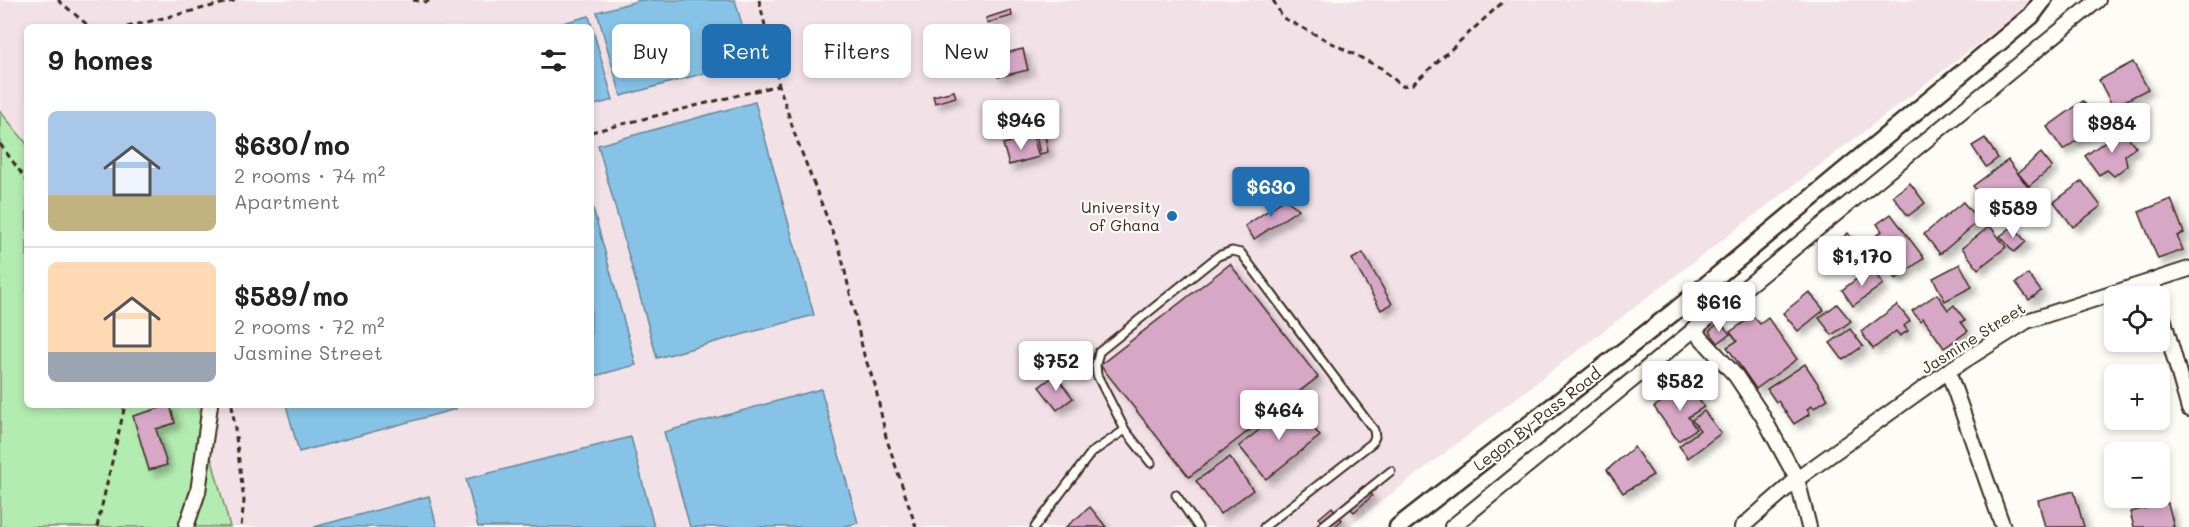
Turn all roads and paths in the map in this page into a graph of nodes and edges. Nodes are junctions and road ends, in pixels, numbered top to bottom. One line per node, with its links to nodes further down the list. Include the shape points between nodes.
1 (58, 0): 10 (path)
2 (237, 0): 11 (path)
3 (413, 0): 4 (path)
4 (432, 0)
5 (759, 0): 12 (path)
6 (1273, 0): 7 (path, via 1283,18 1381,69 1402,86 1413,84)
7 (1505, 0)
8 (2043, 0): 39 (street, Legon By-Pass Road, via 2031,16 1675,312)
9 (2098, 0): 19 (street)
10 (86, 24)
11 (140, 24)
12 (779, 85): 13 (path); 34 (path, via 841,254 886,437)
13 (594, 131)
14 (0, 144): 15 (path)
15 (24, 177)
16 (2189, 269): 17 (street, Jasmine Street)
17 (2152, 280): 18 (street); 21 (street, Jasmine Street, via 2027,321)
18 (2154, 286)
19 (1694, 330): 29 (street, via 1736,376); 40 (street)
20 (2170, 342): 25 (street)
21 (1948, 371): 29 (street, Jasmine Street); 43 (street)
22 (124, 408): 31 (path)
23 (210, 408): 32 (street, via 198,492)
24 (232, 408): 33 (path, via 244,501)
25 (2189, 409)
26 (1125, 430): 27 (lane); 35 (lane, via 1091,453); 37 (lane, via 1097,375 1100,352 1218,256 1232,251 1241,253 1374,430 1375,437)
27 (1151, 463)
28 (1391, 471): 38 (lane)
29 (1797, 479): 41 (street, Jasmine Street); 42 (street)
30 (1176, 495): 36 (lane)
31 (97, 527)
32 (186, 527)
33 (241, 527)
34 (916, 527)
35 (1035, 527)
36 (1198, 527)
37 (1264, 527)
38 (1321, 527)
39 (1398, 527)
40 (1452, 527)
41 (1742, 527)
42 (1809, 527)
43 (2003, 527)

